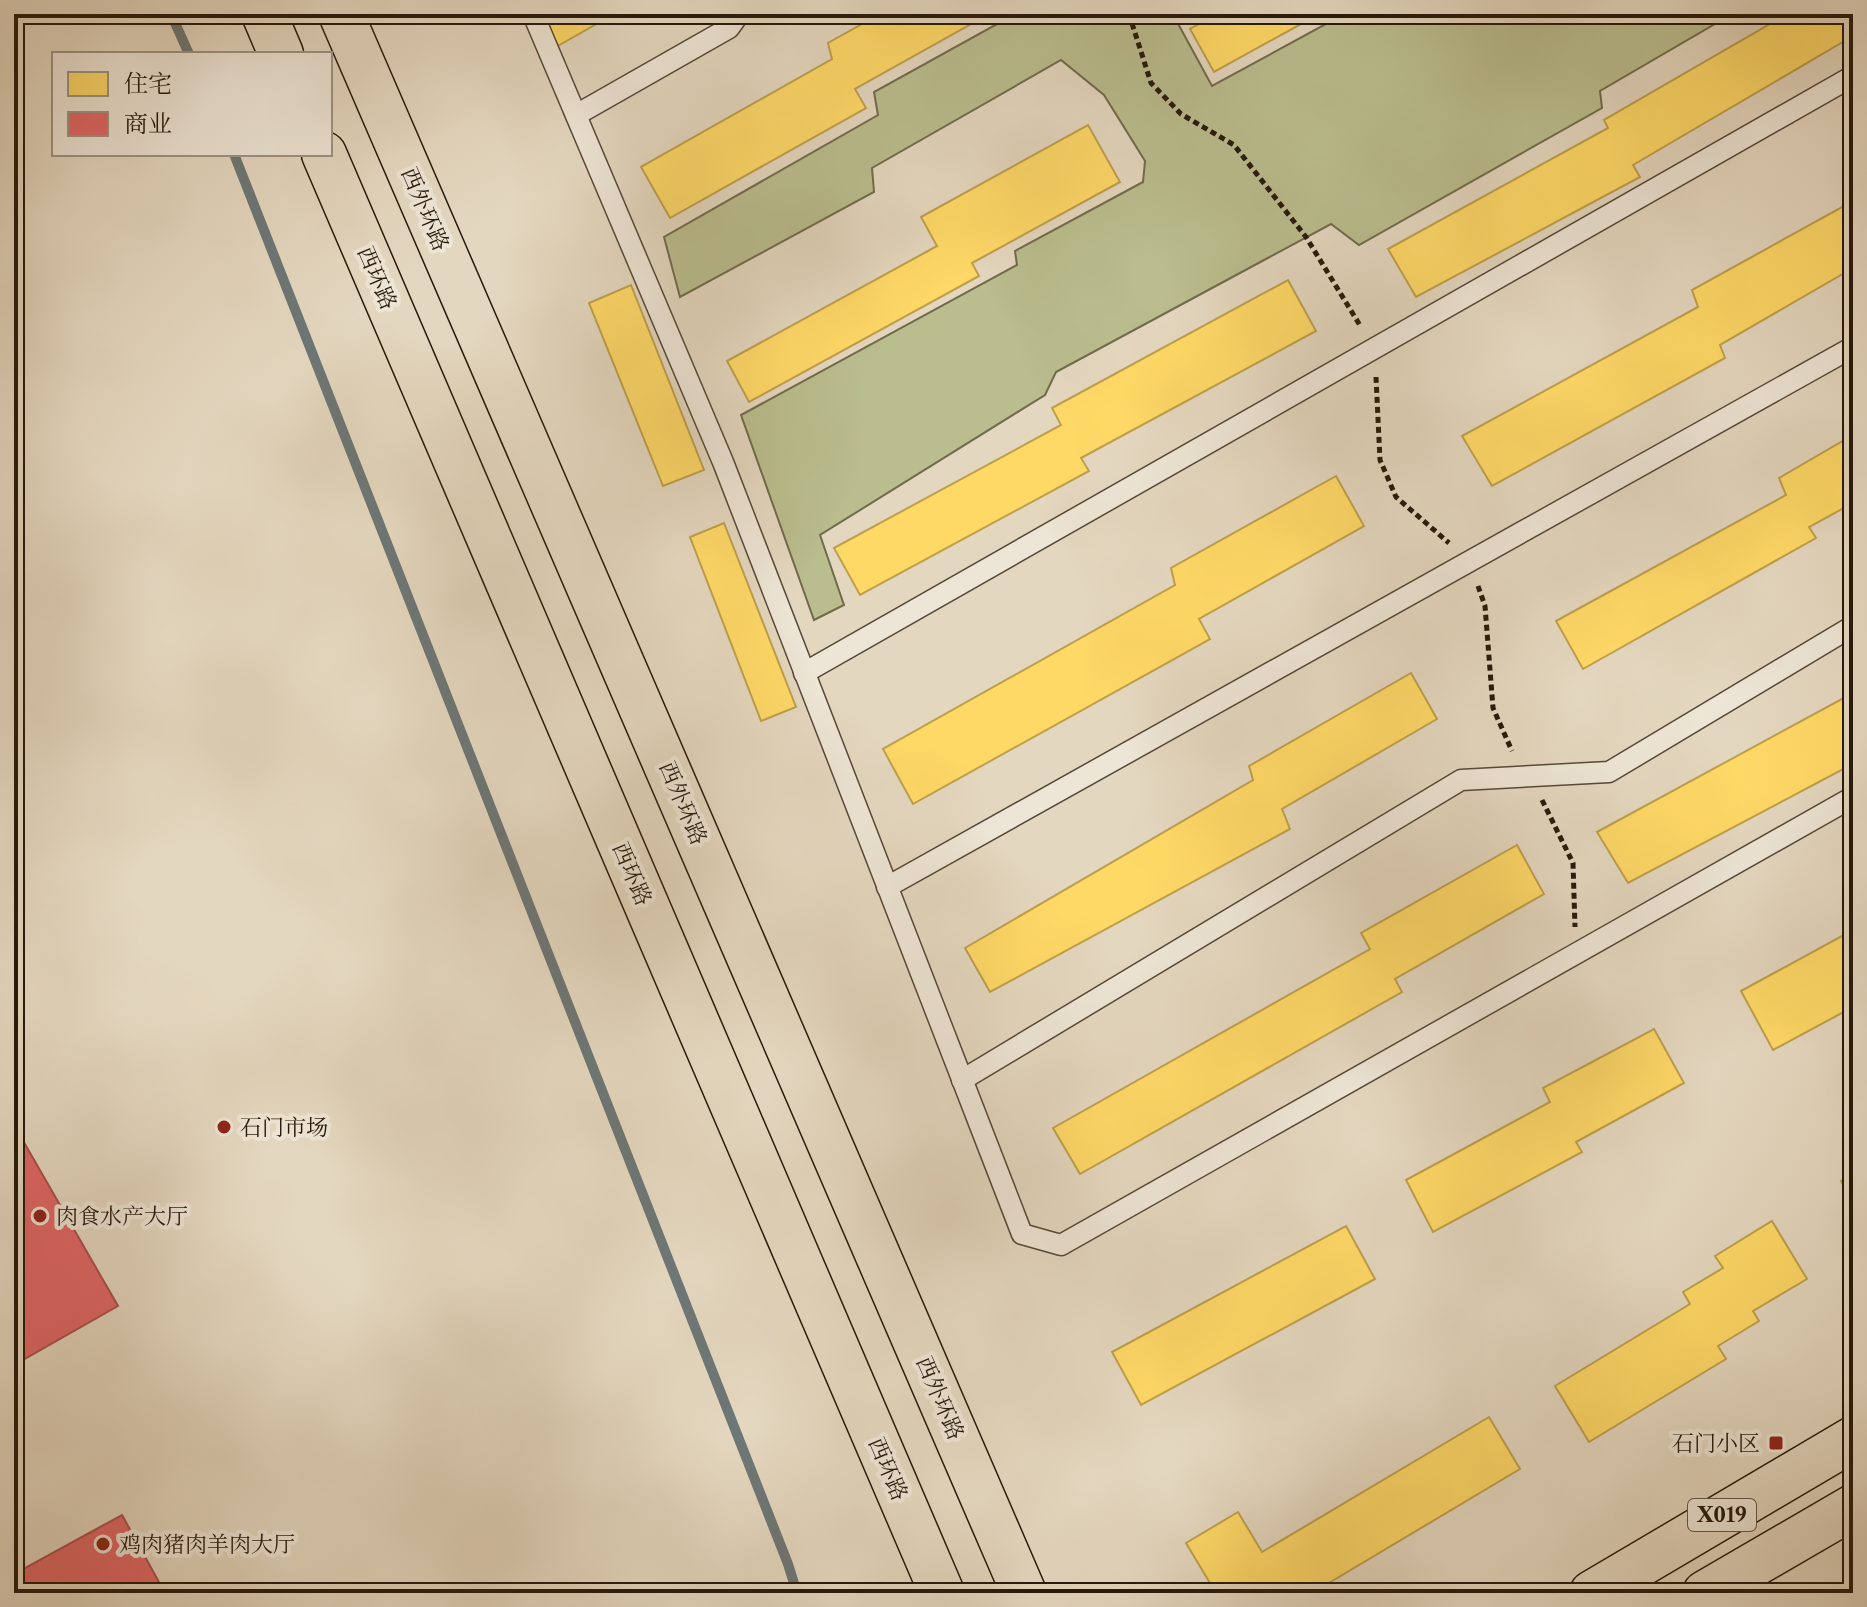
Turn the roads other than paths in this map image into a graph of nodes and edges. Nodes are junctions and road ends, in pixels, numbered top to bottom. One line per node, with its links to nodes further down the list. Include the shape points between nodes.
1 (264, 14): 5 (main road)
2 (341, 14): 18 (main road, 西外环路)
3 (533, 14): 7 (lane)
4 (739, 14): 7 (lane, via 729,28)
5 (280, 52)
6 (1853, 76): 11 (lane)
7 (576, 115): 11 (lane, via 723,462)
8 (325, 156): 17 (main road, 西环路)
9 (1853, 347): 13 (lane)
10 (1853, 626): 14 (lane, via 1609,772 1461,780)
11 (804, 673): 13 (lane)
12 (1853, 797): 14 (lane, via 1061,1245 1022,1234)
13 (887, 887): 14 (lane)
14 (962, 1080)
15 (1853, 1439): 19 (main road, X019)
16 (1853, 1507): 20 (main road, X019)
17 (942, 1593)
18 (1024, 1593)
19 (1592, 1593)
20 (1705, 1593)

